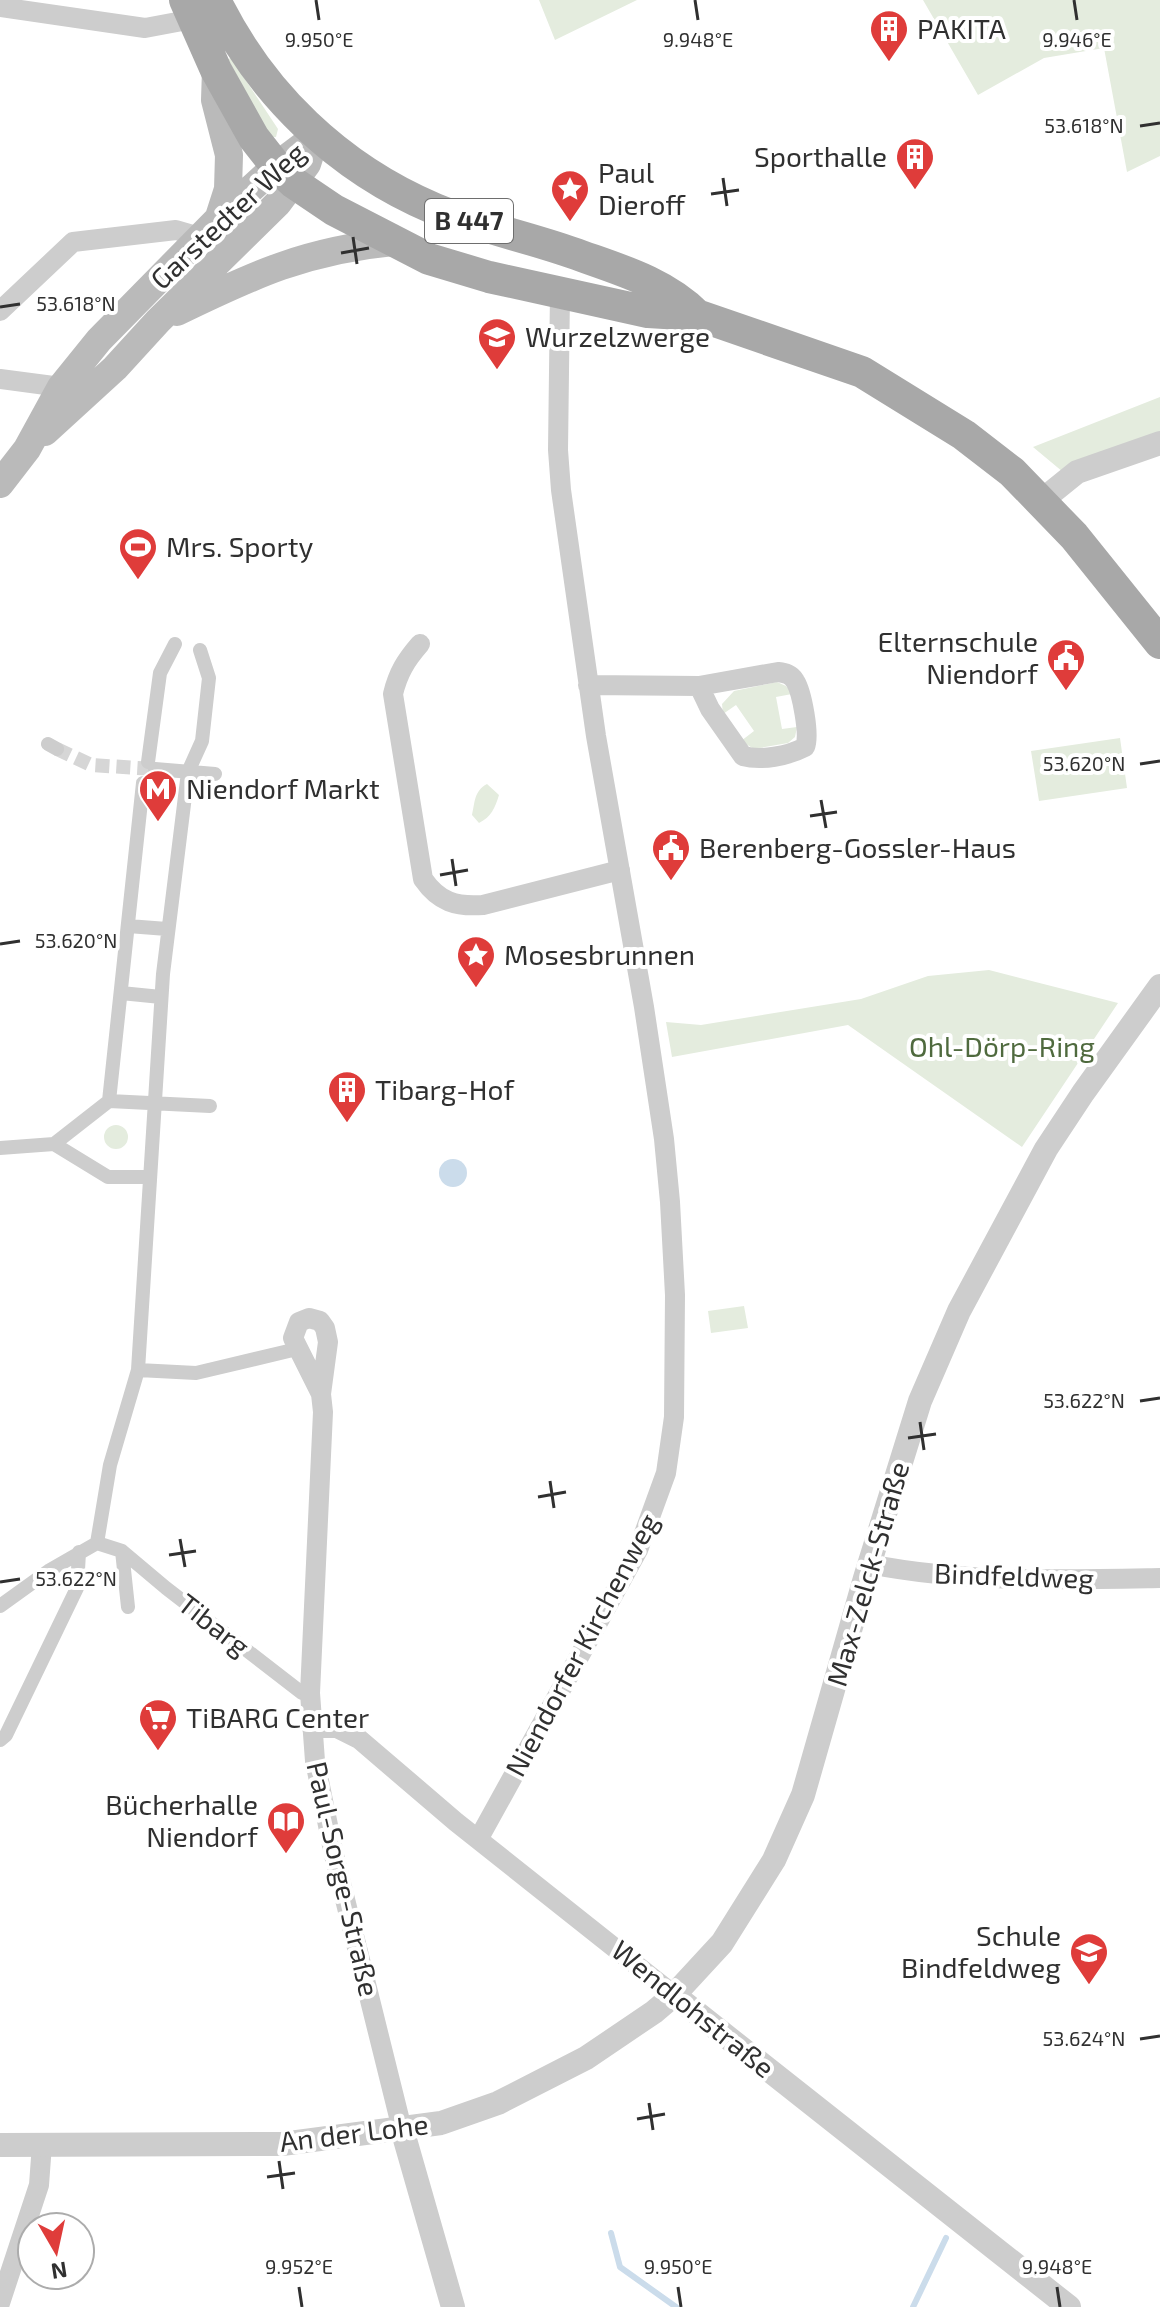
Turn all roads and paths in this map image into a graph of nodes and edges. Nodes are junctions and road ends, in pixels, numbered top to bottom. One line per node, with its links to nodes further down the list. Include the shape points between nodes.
1 (198, 6): 3 (street, via 160,27 145,28); 4 (main road, B 447); 5 (main road, B 447)
2 (0, 7): 3 (street)
3 (38, 7)
4 (216, 70): 6 (main road, B 447, via 254,138); 7 (main road, via 215,100 229,155 228,189)
5 (316, 136): 6 (main road, Garstedter Weg, via 307,164); 11 (main road, B 447, via 381,182 437,210 636,274)
6 (285, 174): 7 (main road, Garstedter Weg); 8 (main road, B 447, via 334,210); 12 (main road, Garstedter Weg, via 278,203)
7 (209, 228): 10 (street, via 73,242); 14 (main road, Garstedter Weg, via 99,340)
8 (393, 242): 9 (main road, B 447, via 429,259); 12 (main road, via 291,261)
9 (560, 293): 11 (main road, B 447, via 648,312); 23 (street, Niendorfer Kirchenweg, via 558,450)
10 (0, 311)
11 (697, 315): 18 (main road, B 447, via 862,372 964,435)
12 (158, 321): 16 (main road, Garstedter Weg)
13 (0, 379): 14 (street)
14 (61, 387): 16 (main road, Garstedter Weg)
15 (1160, 443): 18 (street, via 1077,472)
16 (27, 449): 17 (main road, Garstedter Weg)
17 (0, 484)
18 (1041, 501): 19 (main road, B 447)
19 (1160, 643)
20 (175, 644): 25 (street, via 160,673 158,770)
21 (420, 644): 28 (street, via 397,676 393,694 423,879 430,890 463,907 483,905)
22 (200, 650): 25 (street, via 209,678 202,741)
23 (588, 685): 24 (street); 28 (street, Niendorfer Kirchenweg)
24 (699, 686): 24 (street, via 743,756 787,754 805,747 807,732 796,681 787,673)
25 (188, 772): 26 (street); 30 (street)
26 (215, 774)
27 (143, 783): 29 (street)
28 (620, 870): 53 (street, Niendorfer Kirchenweg, via 670,1202 675,1340 669,1462 638,1550)
29 (128, 926): 30 (street); 32 (street)
30 (167, 929): 33 (street, via 170,974)
31 (1160, 986): 46 (street, Max-Zelck-Straße, via 1046,1149 959,1311 920,1401)
32 (121, 993): 33 (street); 34 (street)
33 (161, 997): 35 (street)
34 (109, 1101): 35 (street); 37 (street)
35 (155, 1103): 36 (street); 39 (street)
36 (210, 1106)
37 (54, 1144): 38 (street); 39 (street, via 108,1177)
38 (0, 1148)
39 (150, 1177): 41 (street)
40 (297, 1349): 41 (street, via 196,1373); 42 (street, Paul-Sorge-Straße); 42 (street, Paul-Sorge-Straße, via 293,1333 299,1322 309,1318 323,1324 328,1342)
41 (138, 1370): 43 (street, via 110,1465)
42 (321, 1394): 50 (street, Paul-Sorge-Straße)
43 (97, 1543): 44 (street, Tibarg); 45 (street)
44 (122, 1551): 49 (street); 50 (street, Tibarg, via 302,1693)
45 (79, 1552): 48 (street); 52 (street, via 77,1588)
46 (869, 1564): 47 (street, Bindfeldweg, via 1000,1579); 54 (street, Max-Zelck-Straße, via 805,1788 774,1860 722,1943)
47 (1160, 1578)
48 (0, 1606)
49 (128, 1607)
50 (310, 1693): 51 (street, Paul-Sorge-Straße)
51 (312, 1728): 53 (street, Wendlohstraße, via 337,1728 359,1739); 55 (street, Paul-Sorge-Straße, via 320,1795)
52 (0, 1740)
53 (479, 1838): 54 (street, Wendlohstraße)
54 (674, 1995): 55 (street, An der Lohe, via 586,2058 521,2092 452,2120); 60 (street, Wendlohstraße)
55 (402, 2129): 56 (street, An der Lohe, via 282,2144); 59 (street, Paul-Sorge-Straße)
56 (42, 2144): 57 (street, An der Lohe); 58 (street, via 39,2185)
57 (0, 2145)
58 (0, 2303)
59 (453, 2307)
60 (1069, 2307)

